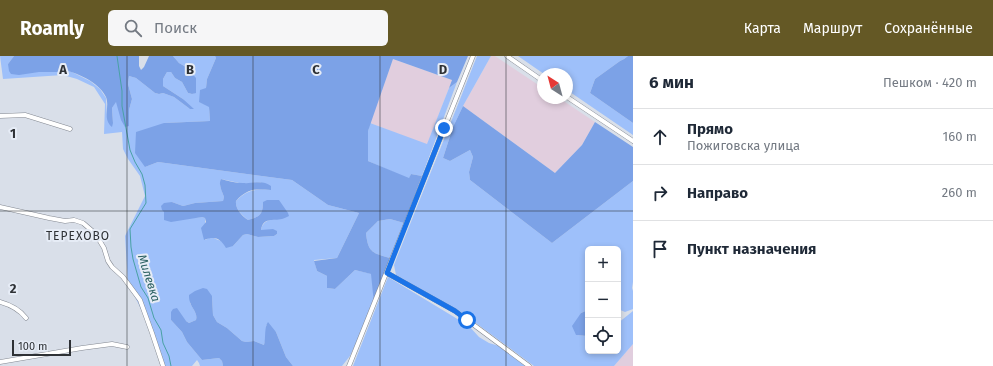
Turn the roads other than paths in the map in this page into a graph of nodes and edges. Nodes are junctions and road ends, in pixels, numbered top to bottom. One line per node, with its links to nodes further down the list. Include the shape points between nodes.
1 (473, 56): 9 (street)
2 (507, 56): 3 (street)
3 (537, 76)
4 (573, 101): 7 (street)
5 (0, 116): 6 (street, via 25,115)
6 (70, 129)
7 (633, 141)
8 (0, 207): 14 (street, via 49,218 74,220 90,228 104,248 112,267 140,300)
9 (387, 273): 15 (street); 16 (street, via 455,311)
10 (0, 302): 11 (street, via 15,307)
11 (26, 318)
12 (127, 347): 13 (street, via 112,344)
13 (0, 362)
14 (162, 366)
15 (350, 366)
16 (529, 366)

